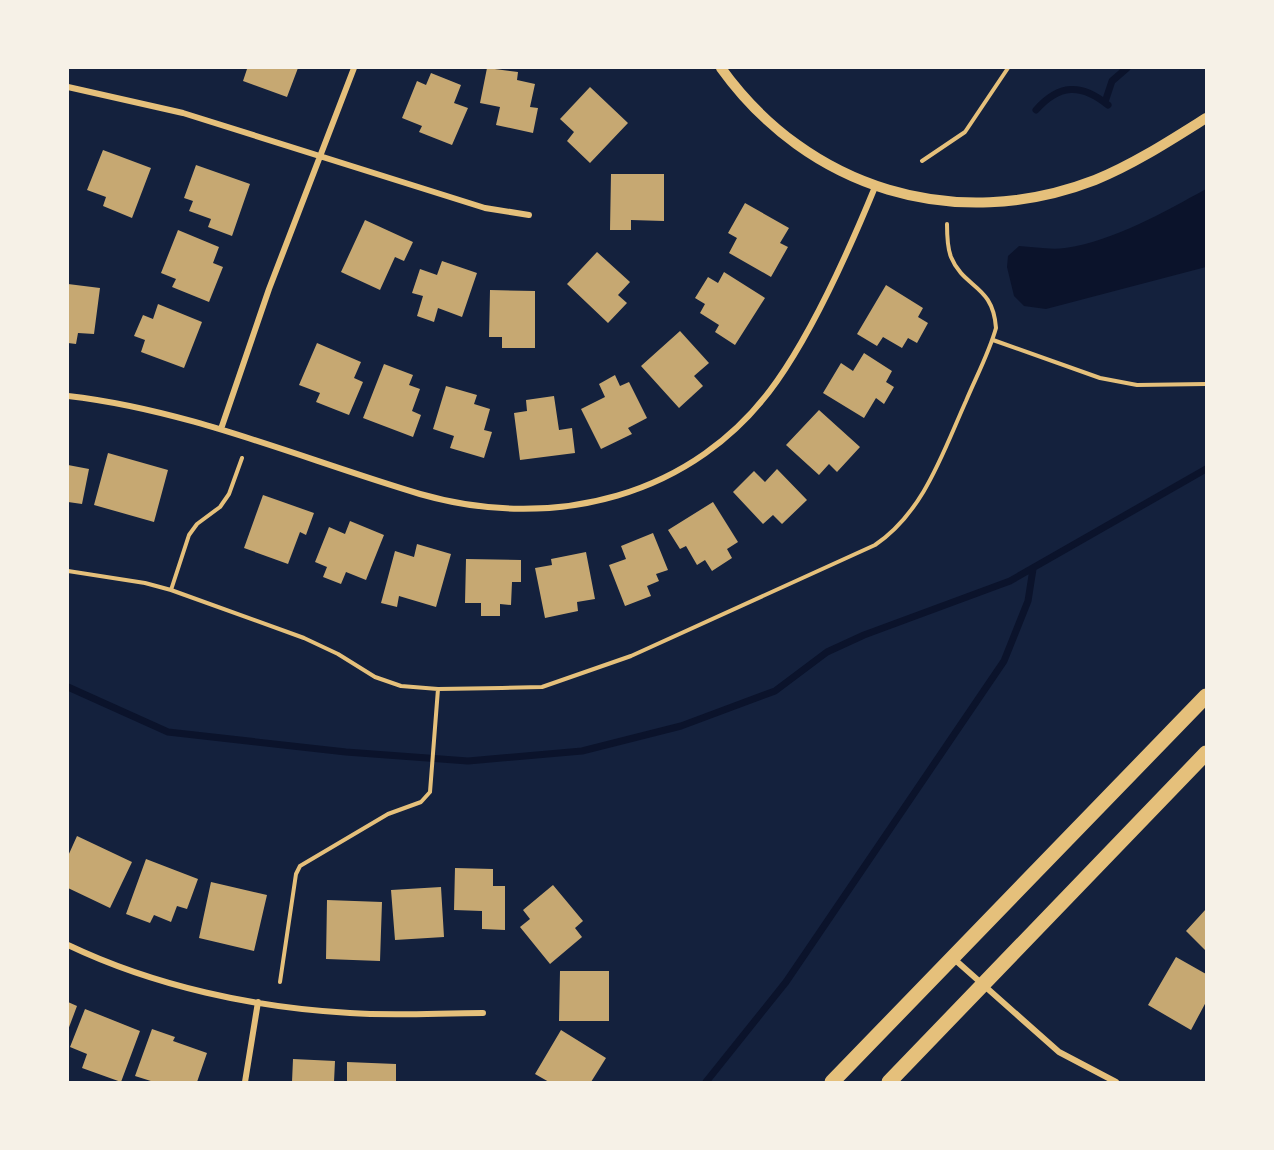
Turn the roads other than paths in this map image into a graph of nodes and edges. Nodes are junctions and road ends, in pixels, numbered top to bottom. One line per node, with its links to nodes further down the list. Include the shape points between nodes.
1 (354, 68): 5 (street)
2 (721, 68): 6 (street, via 758,112 791,140 825,163)
3 (68, 87): 5 (street, via 155,105)
4 (1206, 118): 6 (street, via 1112,172 1048,195 961,203)
5 (319, 155): 7 (street, via 484,208); 9 (street)
6 (876, 187): 9 (street, via 820,304 777,382 712,447 662,478 626,493 585,505 486,509 419,494)
7 (529, 215)
8 (68, 396): 9 (street, via 142,407)
9 (221, 429)
10 (1206, 696): 13 (main road)
11 (1206, 753): 14 (main road)
12 (68, 945): 15 (street, via 169,983)
13 (952, 958): 14 (street); 18 (main road)
14 (983, 986): 19 (main road); 20 (street, via 1059,1052)
15 (258, 1002): 16 (street, via 352,1013); 17 (street)
16 (483, 1013)
17 (245, 1083)
18 (832, 1083)
19 (889, 1083)
20 (1116, 1083)

